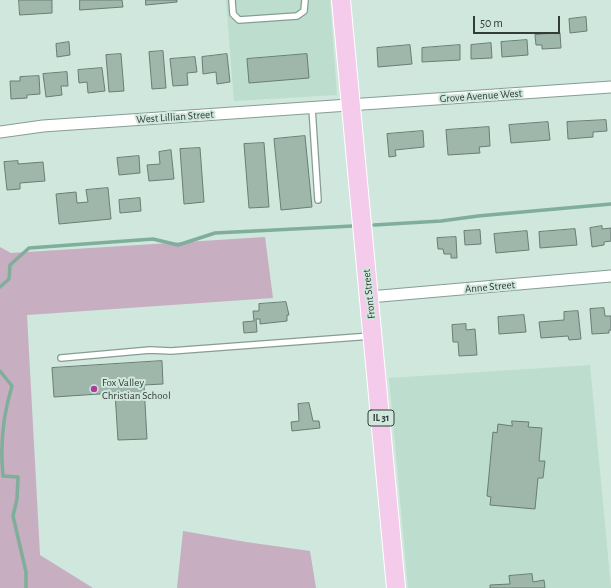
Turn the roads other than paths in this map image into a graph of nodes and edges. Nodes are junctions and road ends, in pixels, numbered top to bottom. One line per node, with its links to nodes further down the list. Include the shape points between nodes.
1 (232, 0): 2 (lane, via 233,14 239,20 297,16 304,11)
2 (305, 0)
3 (341, 0): 5 (main road, Front Street / IL 31)
4 (611, 87): 5 (street, Grove Avenue West)
5 (350, 106): 6 (street, West Lillian Street); 10 (main road, Front Street / IL 31)
6 (312, 108): 7 (street, West Lillian Street, via 43,126); 8 (lane)
7 (0, 132)
8 (318, 200)
9 (611, 276): 10 (street, Anne Street)
10 (369, 297): 11 (main road, Front Street / IL 31)
11 (373, 336): 12 (lane); 13 (main road, Front Street / IL 31)
12 (61, 358)
13 (396, 588)

